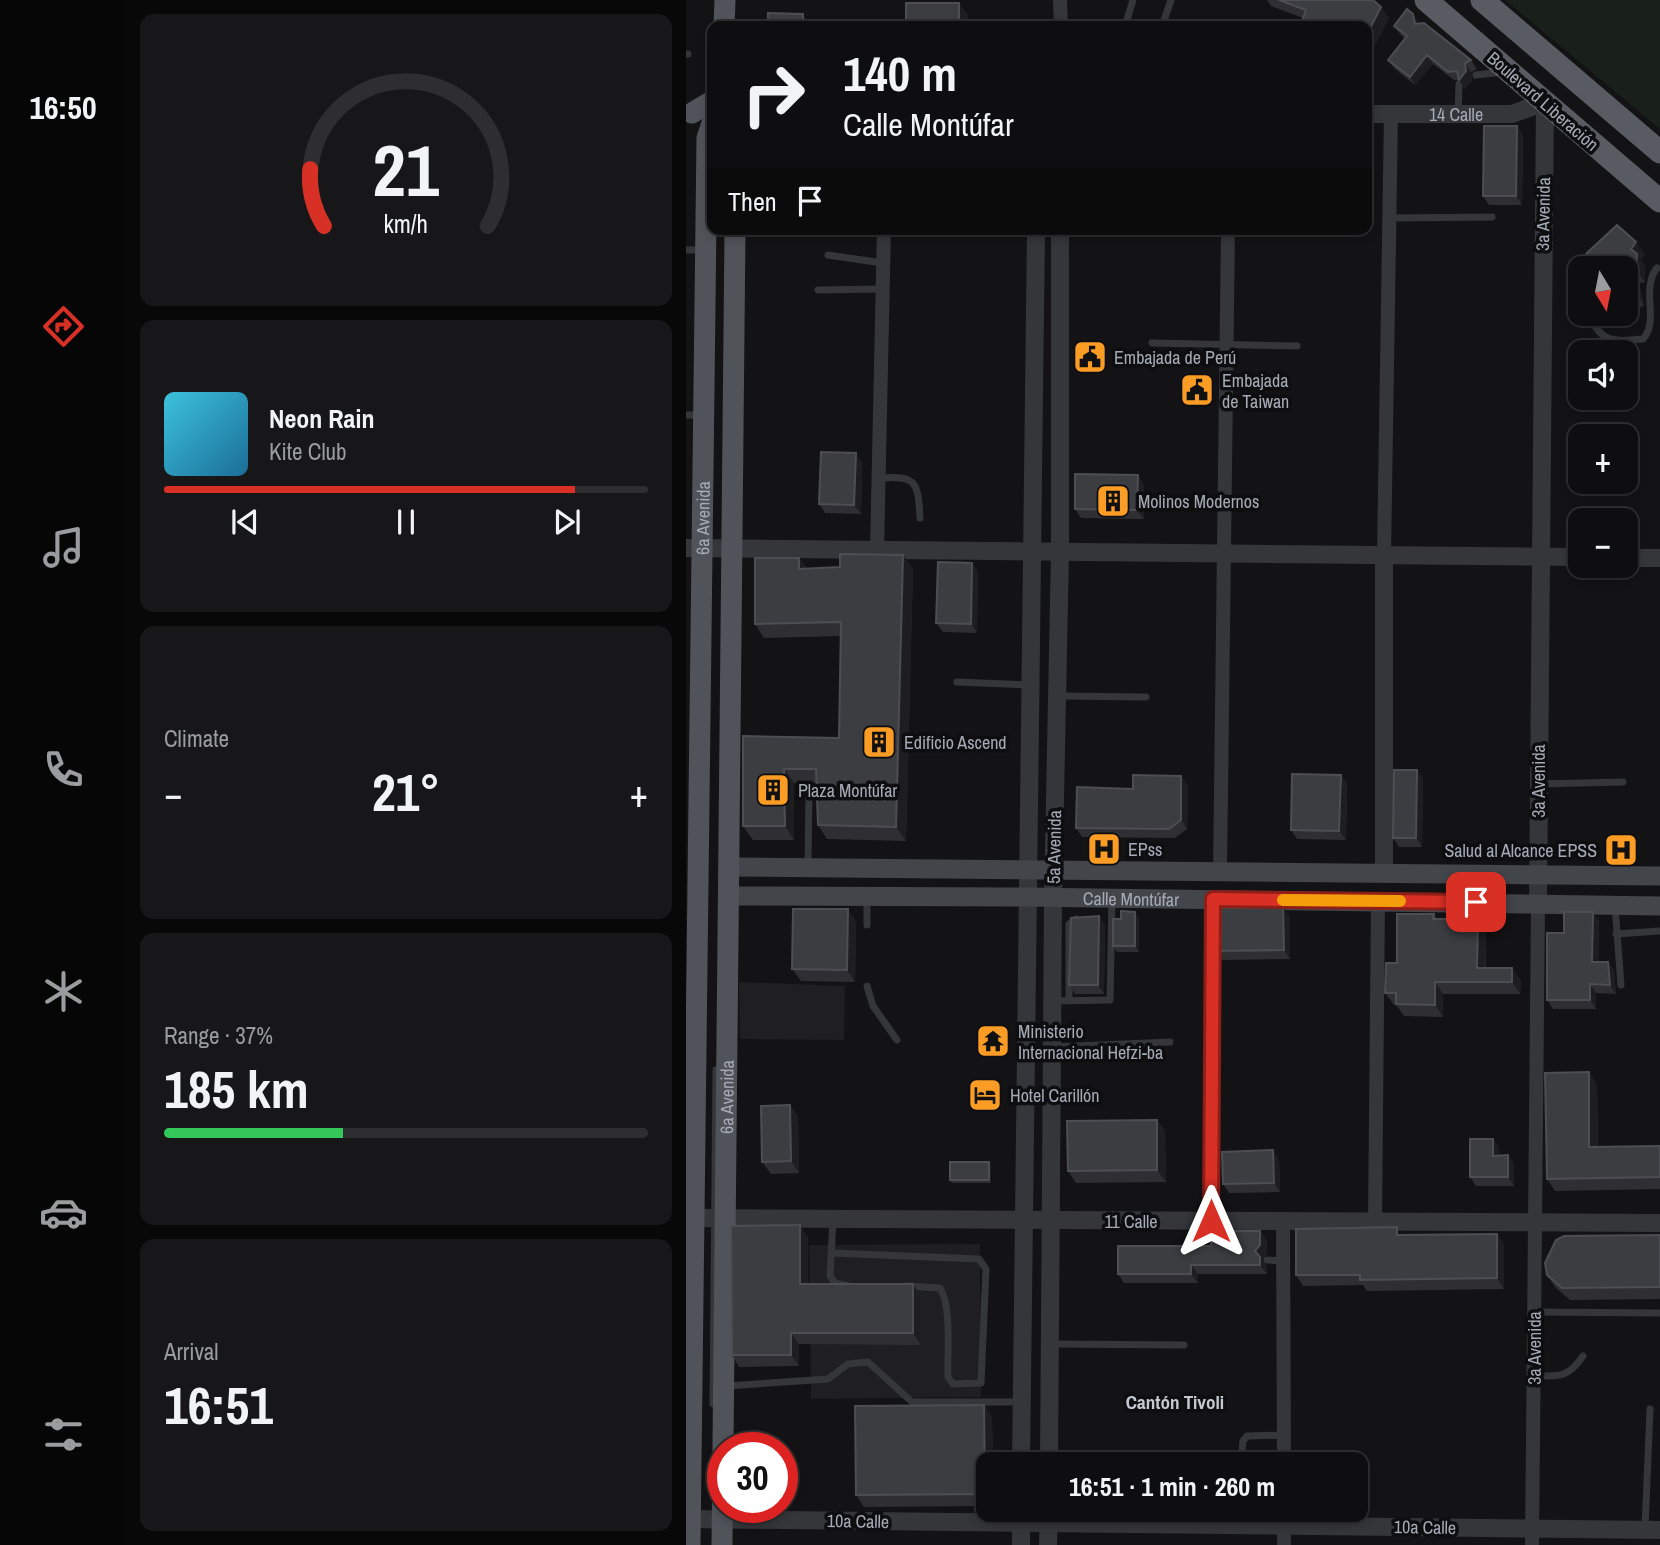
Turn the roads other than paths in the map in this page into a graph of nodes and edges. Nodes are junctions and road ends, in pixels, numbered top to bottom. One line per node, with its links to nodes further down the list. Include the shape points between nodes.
1 (724, 0): 7 (main road)
2 (1060, 0): 8 (street)
3 (1133, 0): 9 (lane)
4 (1171, 0): 10 (lane)
5 (1482, 0): 19 (highway, Boulevard Liberación)
6 (1427, 5): 11 (highway, Boulevard Liberación)
7 (724, 21)
8 (1061, 21)
9 (1127, 21)
10 (1164, 21)
11 (1509, 71): 12 (lane); 14 (highway, Boulevard Liberación)
12 (1476, 75)
13 (1459, 83): 17 (lane)
14 (1545, 102): 17 (street, 14 Calle, via 1512,114); 20 (highway, Boulevard Liberación); 48 (street, 3a Avenida)
15 (1372, 114): 16 (street, 14 Calle)
16 (1391, 114): 17 (street, 14 Calle); 22 (street)
17 (1458, 114)
18 (707, 138): 29 (main road, 6a Avenida)
19 (1660, 152)
20 (1660, 201)
21 (1492, 217): 22 (lane)
22 (1389, 218): 47 (street)
23 (728, 235): 42 (lane)
24 (735, 235): 42 (main road, 6a Avenida)
25 (884, 235): 31 (street)
26 (1036, 235): 44 (street, 5a Avenida)
27 (1060, 235): 45 (street, 5a Avenida)
28 (1228, 235): 37 (street)
29 (696, 250): 39 (main road, 6a Avenida)
30 (828, 255): 31 (lane)
31 (884, 263): 33 (street)
32 (1657, 268): 35 (lane, via 1648,286 1649,328 1643,338 1607,339)
33 (883, 289): 34 (lane); 40 (street)
34 (818, 290)
35 (1595, 326)
36 (1152, 343): 37 (lane)
37 (1227, 343): 38 (lane); 46 (street)
38 (1297, 346)
39 (695, 415): 42 (main road, 6a Avenida)
40 (879, 478): 41 (lane, via 913,481 919,491); 43 (street)
41 (920, 518)
42 (712, 548): 43 (street); 56 (main road, 6a Avenida, via 695,616); 62 (main road, 6a Avenida)
43 (877, 550): 44 (street)
44 (1031, 552): 45 (street); 53 (street, 5a Avenida)
45 (1060, 552): 46 (street); 54 (street, 5a Avenida)
46 (1224, 554): 47 (street); 66 (street)
47 (1384, 555): 48 (street); 67 (street)
48 (1540, 557): 49 (street); 59 (street, 3a Avenida)
49 (1568, 557)
50 (1638, 558): 51 (street)
51 (1660, 558)
52 (957, 682): 53 (lane)
53 (1029, 685): 64 (street, 5a Avenida)
54 (1057, 696): 55 (lane); 65 (street, 5a Avenida)
55 (1146, 697)
56 (694, 719): 57 (main road, 6a Avenida)
57 (693, 752): 61 (main road, 6a Avenida)
58 (1623, 782): 59 (lane)
59 (1538, 784): 68 (street, 3a Avenida)
60 (809, 790): 63 (lane)
61 (692, 867): 62 (main road, Calle Montúfar); 70 (main road, 6a Avenida)
62 (724, 867): 63 (main road, Calle Montúfar); 71 (main road, 6a Avenida)
63 (808, 868): 64 (main road, Calle Montúfar)
64 (1026, 870): 65 (main road, Calle Montúfar); 73 (street, 5a Avenida)
65 (1053, 870): 66 (main road, Calle Montúfar); 74 (street, 5a Avenida)
66 (1220, 872): 67 (main road, Calle Montúfar)
67 (1384, 873): 68 (main road, Calle Montúfar)
68 (1537, 874): 69 (main road, Calle Montúfar); 78 (street, 3a Avenida)
69 (1660, 876)
70 (691, 896): 71 (main road, Calle Montúfar); 95 (main road, 6a Avenida)
71 (724, 896): 72 (main road, Calle Montúfar); 87 (lane); 96 (main road, 6a Avenida)
72 (867, 896): 73 (main road, Calle Montúfar); 84 (lane)
73 (1026, 897): 74 (main road, Calle Montúfar); 98 (street, 5a Avenida)
74 (1053, 898): 75 (main road, Calle Montúfar); 90 (street, 5a Avenida)
75 (1112, 898): 76 (main road, Calle Montúfar); 83 (lane)
76 (1213, 899): 77 (main road, Calle Montúfar); 104 (street)
77 (1378, 901): 78 (main road, Calle Montúfar); 102 (street)
78 (1538, 904): 79 (main road, Calle Montúfar); 101 (street, 3a Avenida)
79 (1615, 905): 80 (main road, Calle Montúfar); 86 (lane)
80 (1660, 906)
81 (1087, 919): 90 (lane, via 1069,924)
82 (1099, 919): 83 (lane)
83 (1112, 919): 90 (lane, via 1110,1000)
84 (867, 925)
85 (1660, 931): 86 (lane)
86 (1616, 934): 88 (lane)
87 (718, 963)
88 (1621, 985)
89 (867, 986): 91 (lane, via 873,1006)
90 (1061, 1001): 93 (street, 5a Avenida)
91 (897, 1040)
92 (1170, 1042): 93 (lane)
93 (1052, 1046): 99 (street, 5a Avenida)
94 (716, 1057): 96 (lane)
95 (689, 1219): 96 (street, 11 Calle); 116 (main road, 6a Avenida)
96 (718, 1219): 97 (street, 11 Calle); 117 (main road, 6a Avenida); 120 (lane)
97 (833, 1220): 98 (street, 11 Calle); 105 (lane)
98 (1023, 1220): 99 (street, 11 Calle); 118 (street, 5a Avenida)
99 (1051, 1220): 104 (street, 11 Calle); 112 (street, 5a Avenida)
100 (1283, 1221): 102 (street, 11 Calle); 104 (street, 11 Calle); 107 (street)
101 (1535, 1222): 102 (street, 11 Calle); 103 (street, 11 Calle); 110 (street, 3a Avenida)
102 (1375, 1223)
103 (1660, 1223)
104 (1219, 1224)
105 (832, 1253): 108 (lane, via 829,1268 835,1283); 109 (lane, via 979,1259 986,1269 981,1383 953,1384 948,1377 945,1296 940,1288)
106 (1266, 1260): 107 (lane)
107 (1283, 1261): 122 (street)
108 (863, 1286)
109 (891, 1286)
110 (1534, 1312): 111 (lane); 115 (street, 3a Avenida)
111 (1660, 1313)
112 (1051, 1344): 113 (lane); 124 (street, 5a Avenida)
113 (1184, 1345)
114 (1583, 1356): 115 (lane, via 1563,1375)
115 (1534, 1376): 135 (street, 3a Avenida)
116 (688, 1378): 121 (main road, 6a Avenida)
117 (722, 1387): 118 (lane, via 828,1379 860,1361 873,1365 912,1402); 133 (main road, 6a Avenida)
118 (1022, 1402): 123 (street, 5a Avenida)
119 (1650, 1409): 134 (lane)
120 (713, 1410)
121 (688, 1429): 128 (main road, 6a Avenida)
122 (1284, 1435): 125 (lane, via 1247,1436); 126 (street)
123 (1021, 1452)
124 (1049, 1452)
125 (1242, 1452)
126 (1284, 1452)
127 (976, 1518): 133 (street, 10a Calle)
128 (688, 1519): 133 (street, 10a Calle); 136 (main road, 6a Avenida)
129 (1021, 1522): 137 (street)
130 (1049, 1522): 138 (street)
131 (1284, 1522): 139 (street)
132 (1336, 1522): 135 (street, 10a Calle)
133 (716, 1524)
134 (1653, 1530): 135 (street, 10a Calle)
135 (1532, 1537)
136 (690, 1545)
137 (1020, 1545)
138 (1048, 1545)
139 (1283, 1545)

